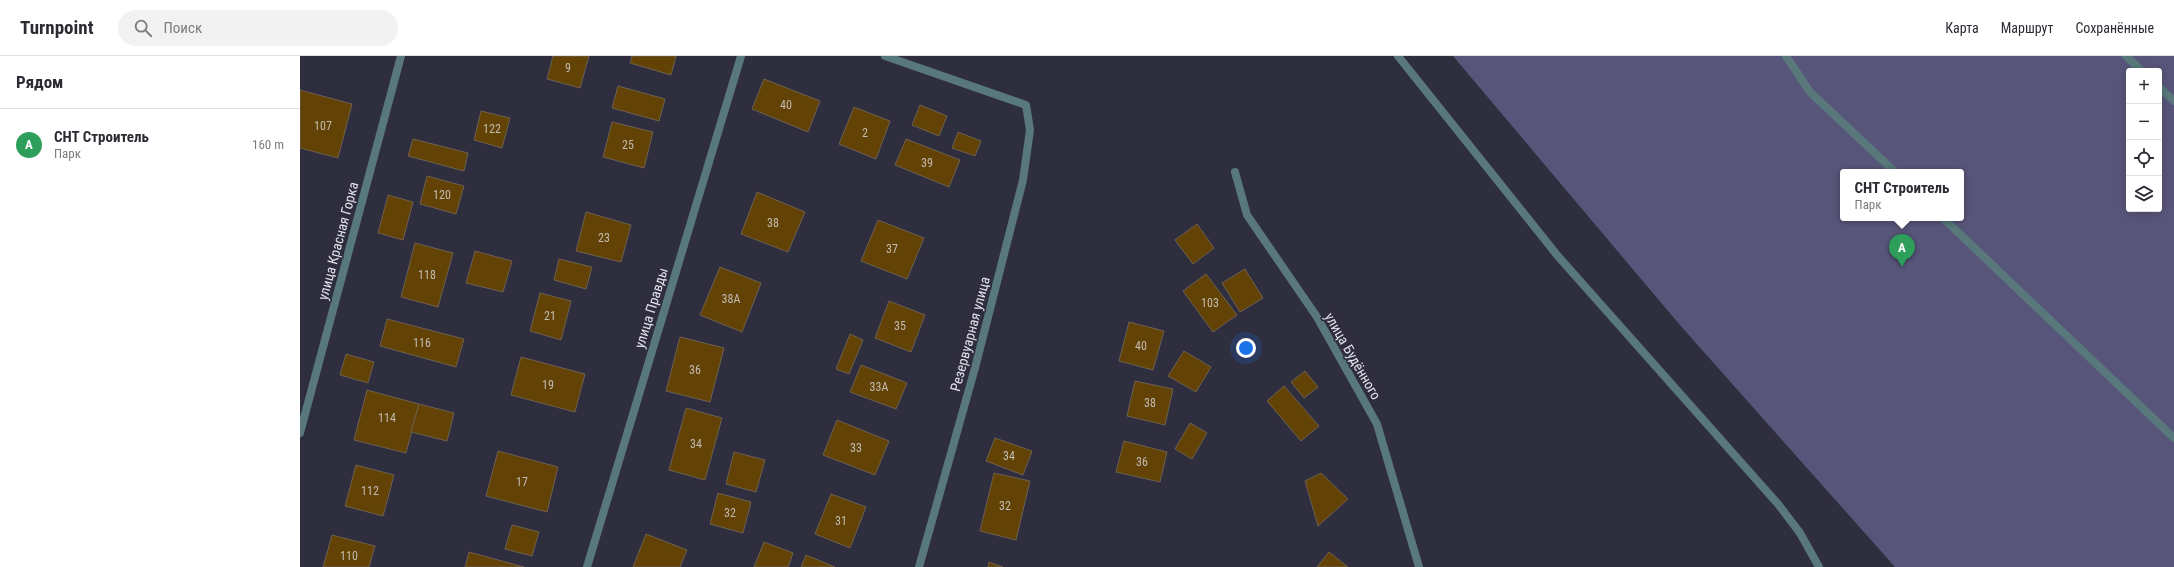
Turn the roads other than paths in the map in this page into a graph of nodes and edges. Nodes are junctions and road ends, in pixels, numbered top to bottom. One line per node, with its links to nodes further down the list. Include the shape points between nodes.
1 (401, 56): 13 (street, улица Красная Горка)
2 (741, 56): 15 (street, улица Правды)
3 (885, 56): 16 (street, Резервуарная улица, via 1026,105 1030,130 1022,180 975,368)
4 (1398, 56): 18 (street, via 1557,255 1778,504 1800,533)
5 (1786, 56): 10 (street, via 1810,92)
6 (2126, 56): 7 (street)
7 (2139, 68)
8 (2162, 90): 9 (street)
9 (2174, 101)
10 (1892, 169)
11 (1235, 172): 17 (street, улица Будённого, via 1247,215 1317,317 1377,424)
12 (1946, 221): 14 (street)
13 (300, 433)
14 (2174, 438)
15 (587, 567)
16 (919, 567)
17 (1419, 567)
18 (1819, 567)

